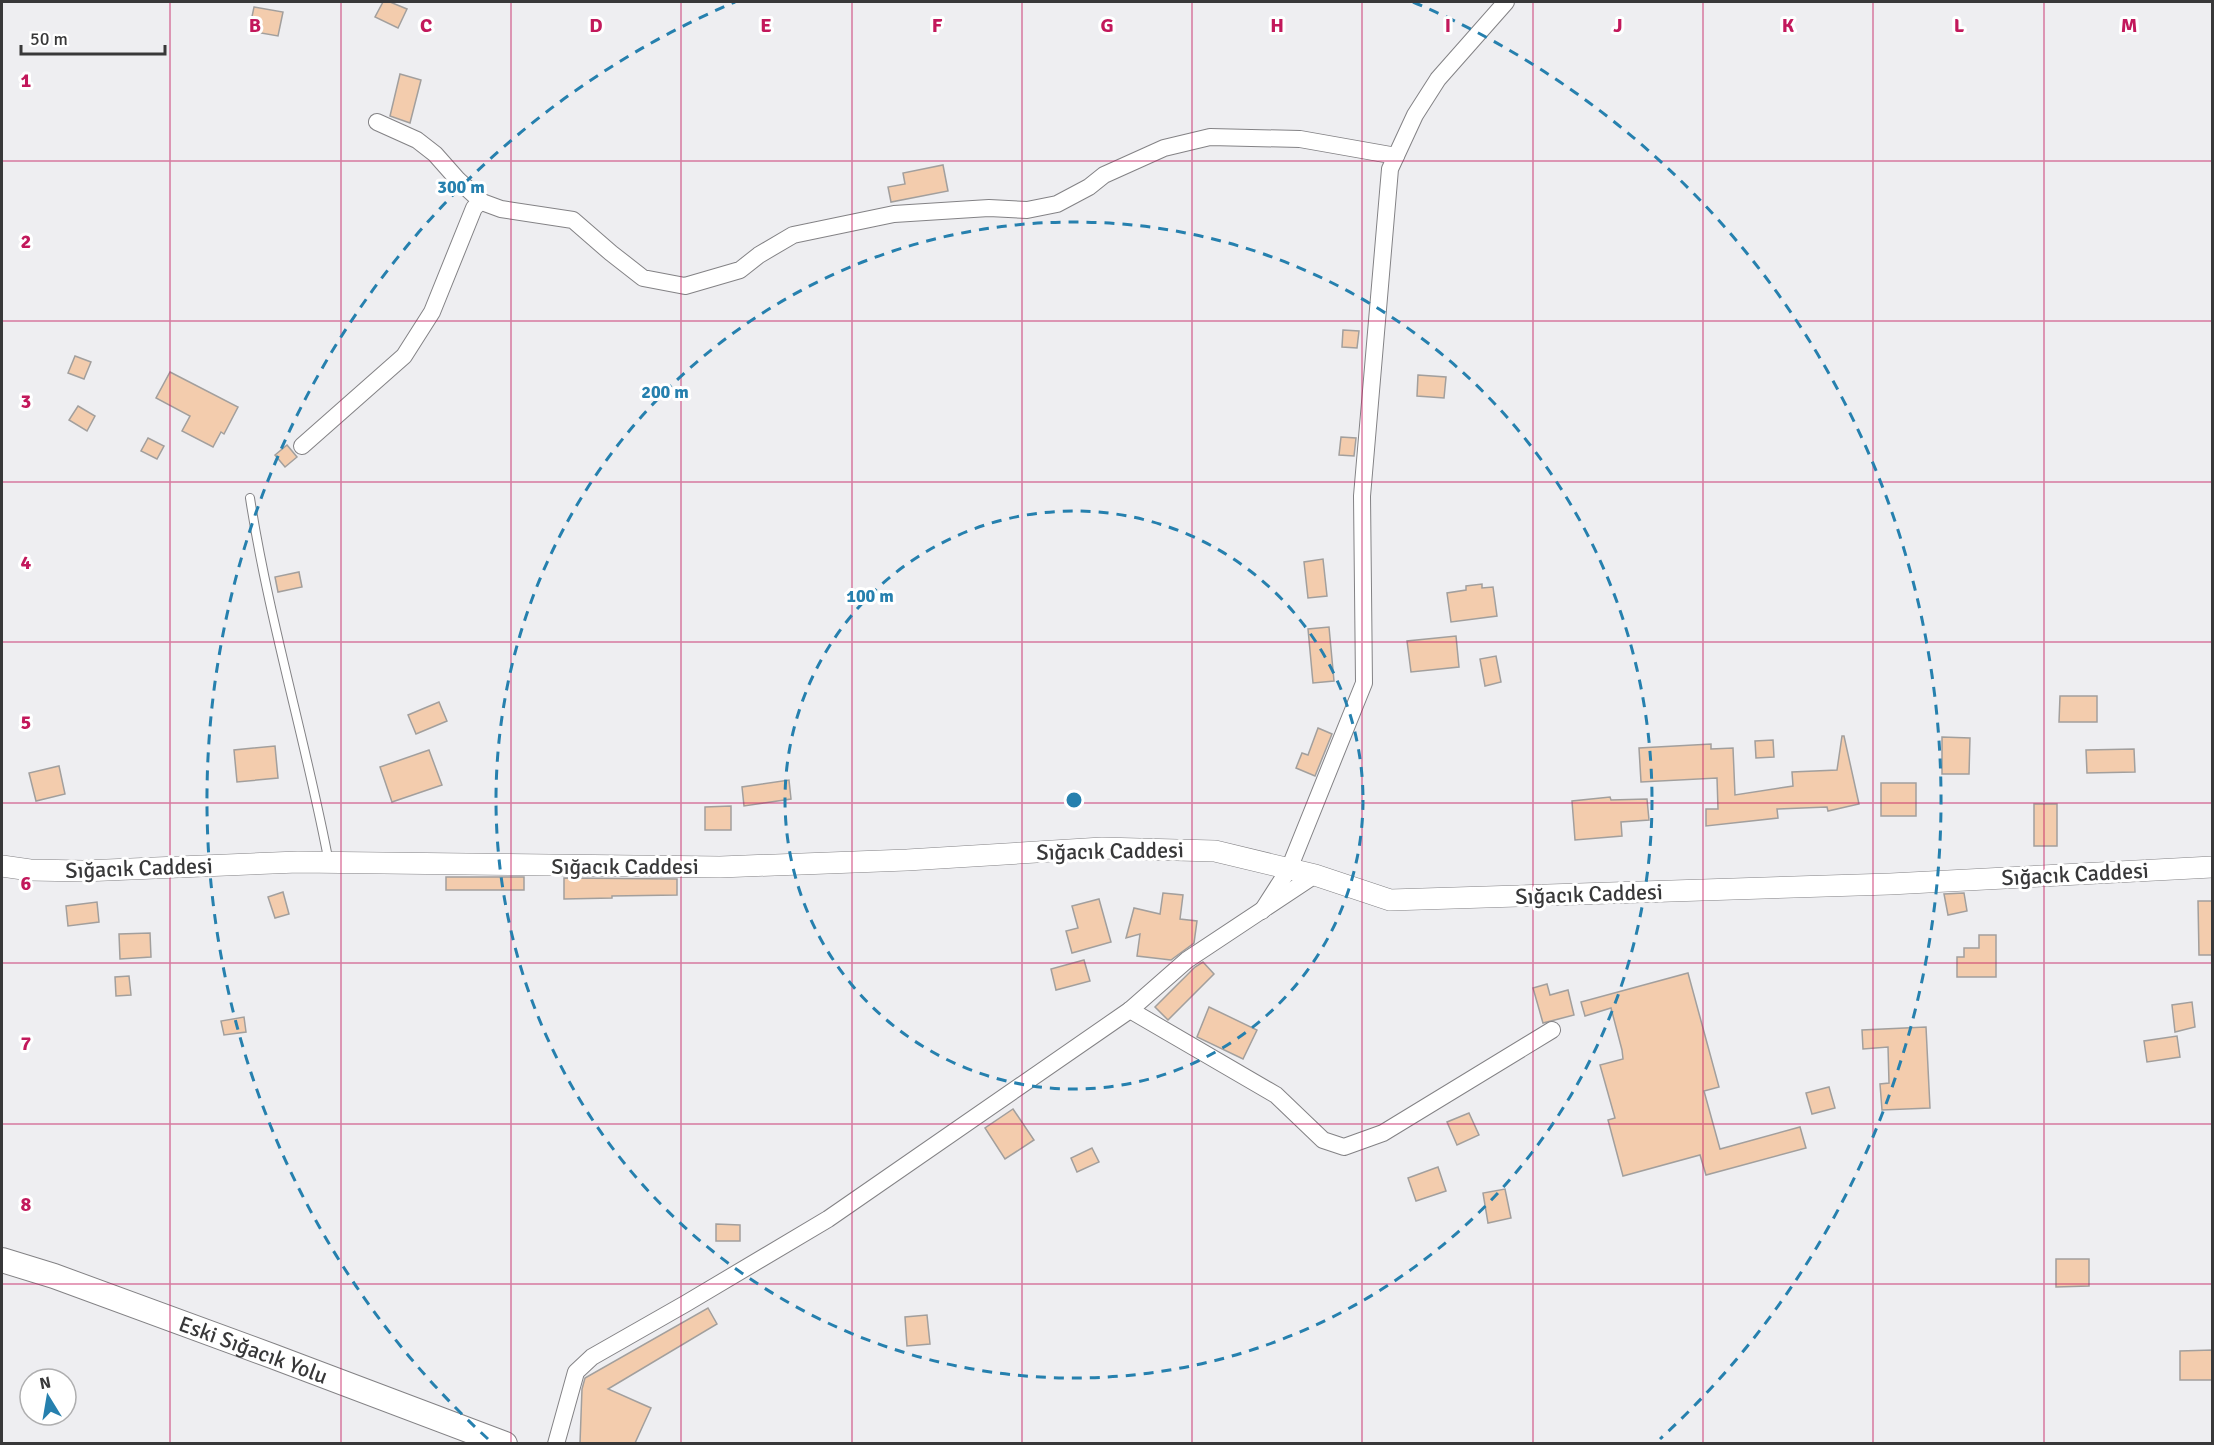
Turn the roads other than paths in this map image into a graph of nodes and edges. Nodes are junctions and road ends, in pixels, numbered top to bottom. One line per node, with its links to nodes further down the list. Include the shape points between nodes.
1 (1506, 2): 3 (street, via 1438,79)
2 (377, 122): 4 (street, via 417,140)
3 (1396, 156): 4 (street, via 1300,139 1210,137 1164,148 1104,175 1074,196 1042,208 894,214 793,235 740,270 685,286 643,278 573,220 501,209); 10 (street, via 1389,170 1362,496 1364,683)
4 (481, 201): 5 (street, via 474,208 432,312 404,356)
5 (302, 446)
6 (250, 498): 7 (lane, via 260,560)
7 (329, 863): 8 (street, Sığacık Caddesi, via 83,872); 10 (street, Sığacık Caddesi, via 720,867 1102,848 1215,851)
8 (2, 866)
9 (2212, 867): 11 (street, Sığacık Caddesi, via 1890,884 1390,900)
10 (1290, 869): 11 (street, Sığacık Caddesi); 12 (street)
11 (1315, 875): 12 (street)
12 (1262, 911): 13 (street, via 1187,960)
13 (1130, 1010): 14 (street, via 1276,1095 1323,1140 1344,1147 1383,1133); 17 (street, via 828,1219 592,1357 576,1372)
14 (1552, 1030)
15 (2, 1260): 16 (main road, Eski Sığacık Yolu)
16 (505, 1443)
17 (556, 1443)

